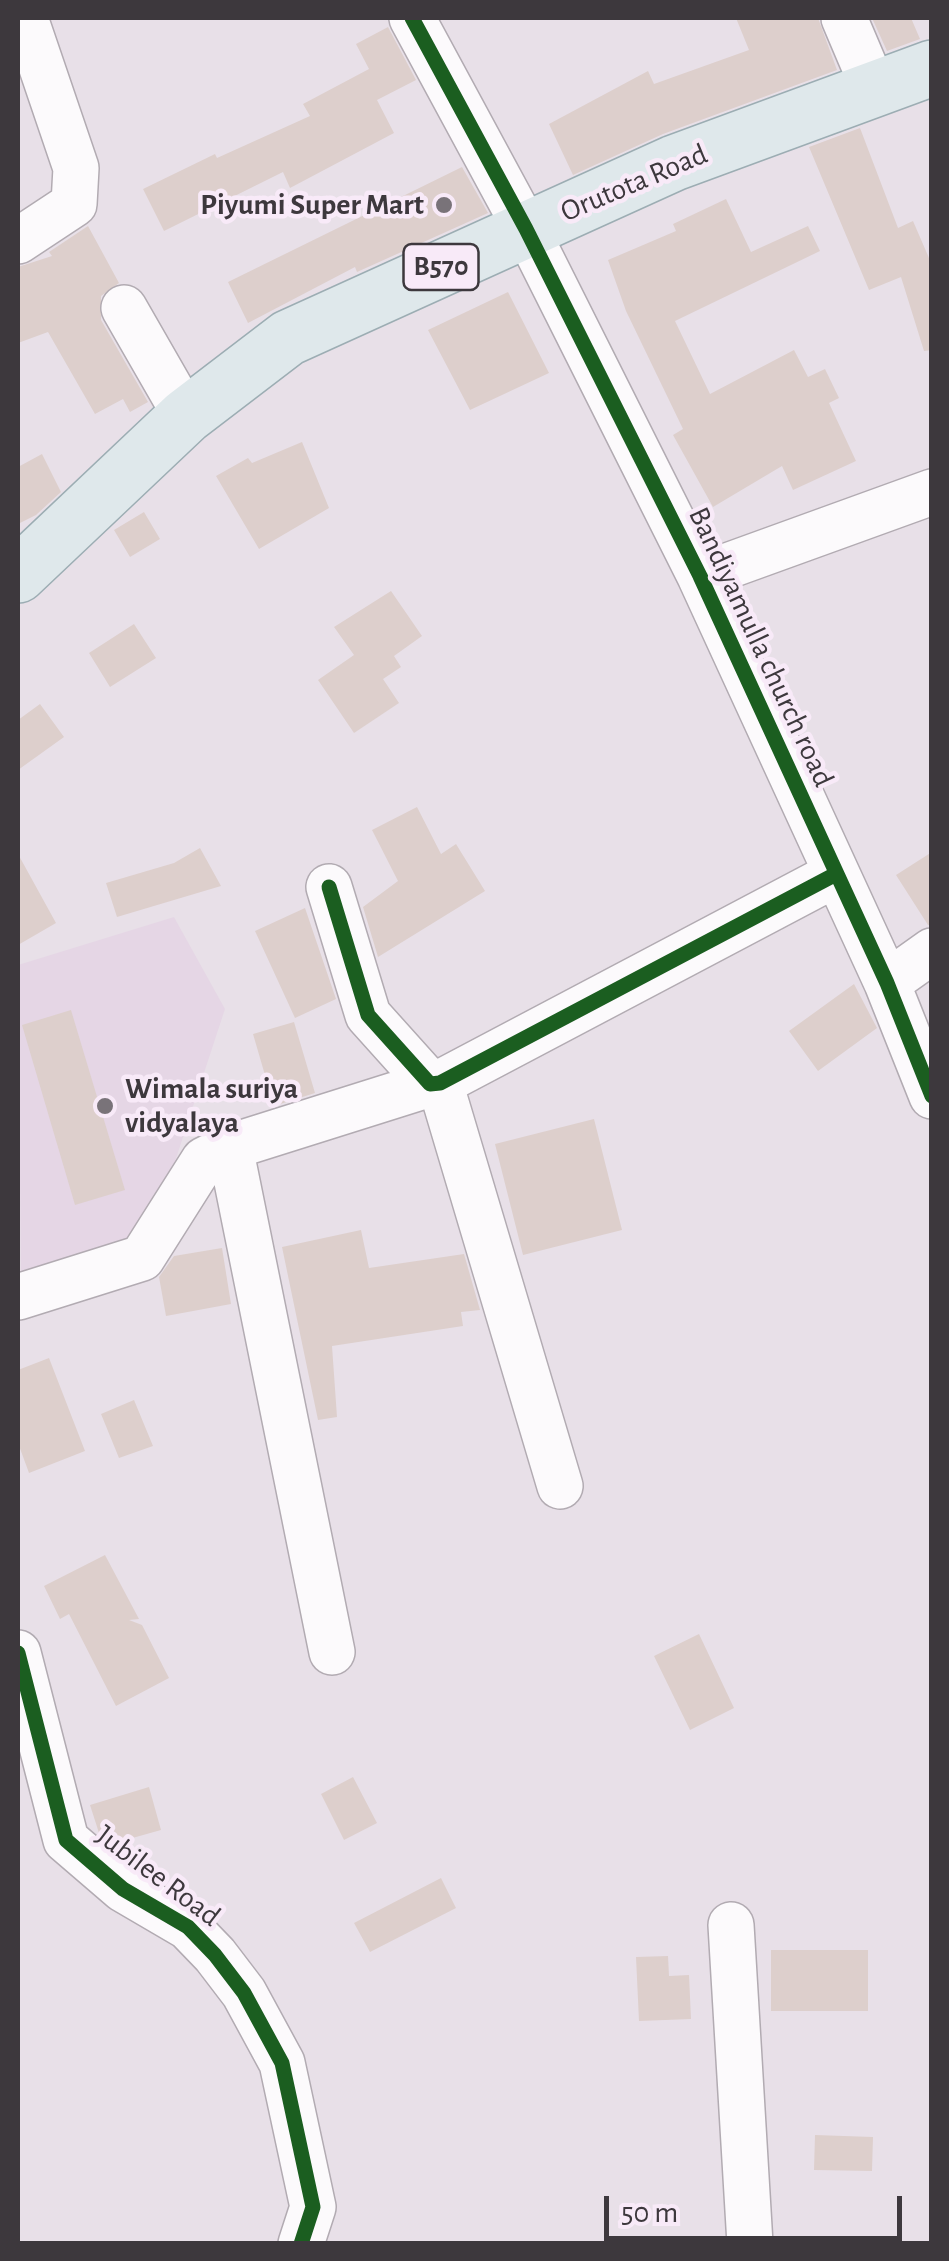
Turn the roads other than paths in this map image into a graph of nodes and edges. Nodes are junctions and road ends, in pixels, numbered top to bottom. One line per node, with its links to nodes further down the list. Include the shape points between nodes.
1 (25, 18): 7 (street, via 76,168 74,204)
2 (412, 18): 6 (street, Bandiyamulla church road)
3 (844, 18): 5 (street)
4 (932, 68): 5 (main road, Orutota Road / B570)
5 (876, 90): 6 (main road, Orutota Road / B570, via 674,163)
6 (526, 228): 9 (main road, Orutota Road / B570, via 288,338); 12 (street, Bandiyamulla church road)
7 (18, 241)
8 (124, 308): 9 (street)
9 (186, 416): 11 (main road, Orutota Road / B570)
10 (932, 492): 12 (street)
11 (18, 575)
12 (700, 576): 13 (street, Bandiyamulla church road)
13 (836, 874): 16 (street, Bandiyamulla church road); 17 (street)
14 (329, 887): 17 (street, via 368,1016)
15 (932, 951): 16 (street)
16 (888, 983): 18 (street, Bandiyamulla church road)
17 (435, 1084): 19 (street); 21 (street)
18 (932, 1096)
19 (230, 1147): 20 (street, via 204,1160 142,1258); 22 (street)
20 (18, 1297)
21 (560, 1486)
22 (332, 1652)
23 (18, 1654): 25 (street, Jubilee Road, via 66,1840 123,1889 188,1927 244,1992 282,2063 313,2207)
24 (731, 1926): 26 (street)
25 (301, 2244)
26 (750, 2244)

